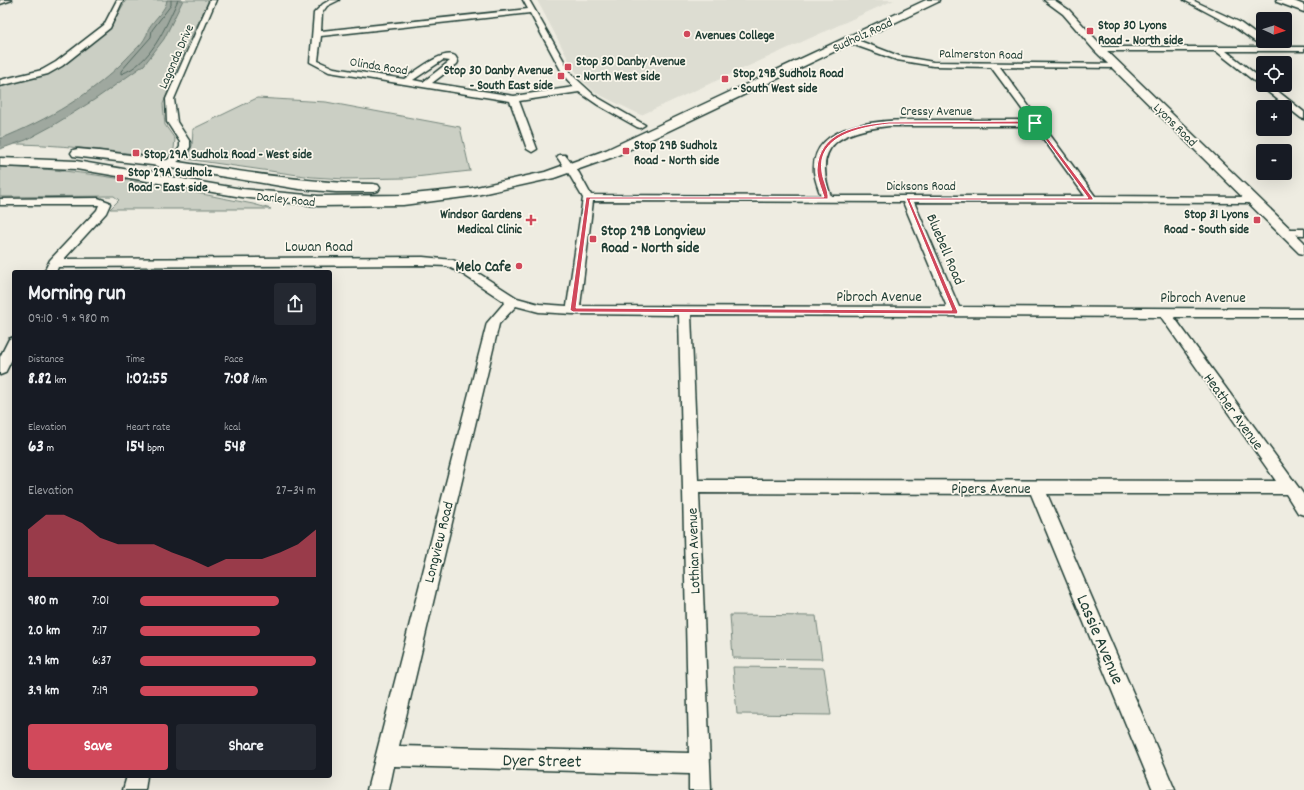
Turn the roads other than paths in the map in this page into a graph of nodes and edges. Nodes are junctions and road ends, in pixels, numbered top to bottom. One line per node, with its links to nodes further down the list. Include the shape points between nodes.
1 (9, 0): 11 (street)
2 (120, 0): 28 (street, via 107,26 59,64 45,72)
3 (213, 0): 44 (street, Lagonda Drive, via 170,99 172,122 185,142 183,152)
4 (336, 0): 15 (street, Olinda Road, via 325,5 318,13)
5 (526, 0): 14 (street)
6 (910, 0): 13 (main road, Sudholz Road)
7 (934, 0): 16 (main road, Sudholz Road)
8 (1048, 0): 21 (street, Lyons Road, via 1066,12)
9 (1187, 0): 17 (street, via 1236,24)
10 (1281, 0): 12 (highway)
11 (0, 2)
12 (1299, 5)
13 (896, 6)
14 (531, 11): 15 (street); 30 (street, via 568,76)
15 (318, 34): 27 (street, Olinda Road, via 314,62 332,70)
16 (844, 36): 23 (main road, Sudholz Road); 23 (main road, Sudholz Road, via 790,55); 24 (street, Palmerston Road, via 889,56 908,61)
17 (1256, 38)
18 (1218, 48): 19 (street); 21 (street); 26 (street)
19 (1256, 48)
20 (1271, 48): 22 (street)
21 (1099, 49): 25 (street, Lyons Road)
22 (1304, 49)
23 (802, 63): 38 (main road, Sudholz Road)
24 (994, 66): 25 (street, Palmerston Road); 35 (street)
25 (1117, 66): 50 (street, Lyons Road)
26 (1256, 78)
27 (405, 82): 29 (street, Olinda Road); 29 (street, via 441,58 452,58 454,62)
28 (0, 83)
29 (424, 85): 32 (street, Olinda Road)
30 (580, 89): 32 (street, Olinda Road); 36 (street)
31 (1274, 92): 33 (street)
32 (514, 99): 40 (street)
33 (1304, 116)
34 (653, 119): 36 (main road)
35 (1035, 123): 47 (street, Cressy Avenue, via 889,123 846,131 831,141 821,155 819,171); 49 (street)
36 (640, 125): 37 (main road); 38 (main road)
37 (625, 132)
38 (650, 134): 43 (main road, Sudholz Road, via 611,153)
39 (597, 144): 43 (main road)
40 (532, 149)
41 (0, 150): 44 (main road, Darley Road, via 88,153)
42 (0, 162): 45 (main road, Darley Road, via 76,165)
43 (566, 163): 44 (main road, Darley Road, via 430,185 368,188 294,184); 45 (main road, Darley Road, via 532,179 472,192 366,202 292,199); 46 (street)
44 (168, 165): 45 (street, Lagonda Drive)
45 (152, 177)
46 (588, 198): 47 (street, Dicksons Road); 58 (street)
47 (826, 198): 48 (street, Dicksons Road)
48 (907, 199): 49 (street, Dicksons Road); 60 (street, Bluebell Road)
49 (1092, 199): 50 (street, Dicksons Road)
50 (1253, 200): 52 (street, Lyons Road)
51 (0, 202): 55 (street, via 98,201 105,204 102,211)
52 (1286, 232): 53 (street); 54 (street, Lyons Road)
53 (1304, 232)
54 (1304, 250)
55 (52, 267): 56 (street, Lowan Road)
56 (240, 267): 57 (street, Lowan Road, via 423,261 449,264 468,272)
57 (513, 301): 58 (street, Lowan Road, via 539,308); 69 (street, Longview Road, via 493,323)
58 (573, 310): 59 (street, Pibroch Avenue)
59 (685, 312): 60 (street, Pibroch Avenue); 65 (street, Lothian Avenue)
60 (955, 312): 61 (street, Pibroch Avenue)
61 (1165, 313): 62 (street, Pibroch Avenue); 67 (street, Heather Avenue)
62 (1304, 313)
63 (12, 346): 64 (street)
64 (0, 370)
65 (691, 486): 66 (street, Pipers Avenue); 70 (street, Lothian Avenue)
66 (1037, 488): 67 (street, Pipers Avenue); 75 (street, Lassie Avenue)
67 (1290, 488): 68 (street, Heather Avenue)
68 (1304, 508)
69 (386, 756): 70 (street, Dyer Street); 73 (street, Longview Road)
70 (699, 764): 74 (street, Lothian Avenue)
71 (137, 778): 72 (street)
72 (134, 790)
73 (378, 790)
74 (700, 790)
75 (1164, 790)

